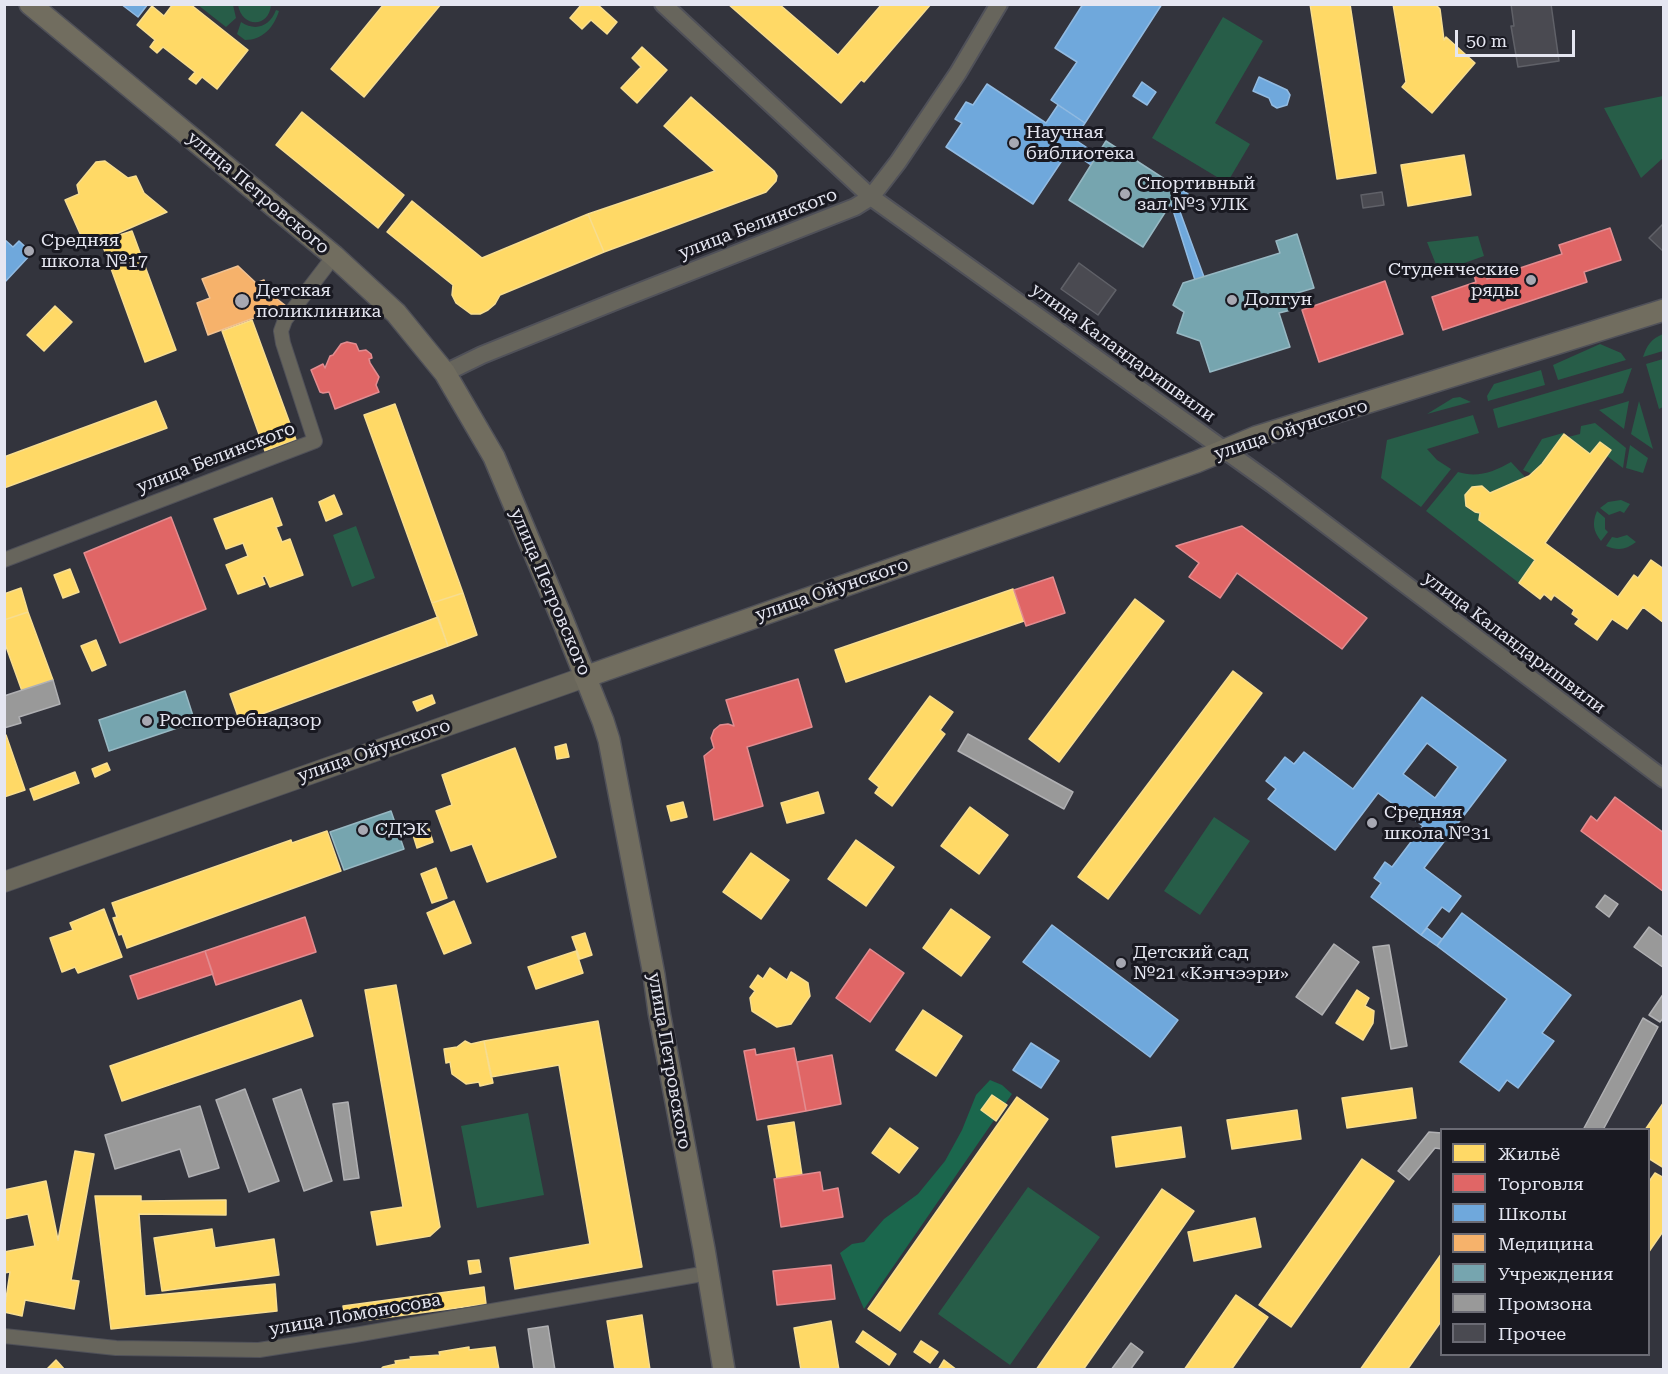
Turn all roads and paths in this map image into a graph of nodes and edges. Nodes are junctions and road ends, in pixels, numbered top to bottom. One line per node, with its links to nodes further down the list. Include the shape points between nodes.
1 (30, 4): 5 (main road, улица Петровского)
2 (663, 4): 4 (street, улица Каландаришвили)
3 (999, 4): 4 (street, улица Белинского, via 958,73)
4 (871, 197): 7 (street, улица Белинского, via 855,207); 8 (street, улица Каландаришвили)
5 (334, 256): 7 (main road, улица Петровского, via 396,313); 9 (street, улица Белинского, via 285,320 281,331 315,441)
6 (1664, 310): 8 (main road, улица Ойунского)
7 (445, 373): 10 (main road, улица Петровского, via 494,457)
8 (1225, 450): 10 (main road, улица Ойунского); 11 (street, улица Каландаришвили)
9 (4, 560)
10 (585, 677): 12 (main road, улица Ойунского); 13 (main road, улица Петровского, via 609,740)
11 (1664, 779)
12 (4, 882)
13 (708, 1273): 14 (street, улица Ломоносова, via 259,1350 116,1348); 15 (main road, улица Петровского)
14 (4, 1336)
15 (724, 1370)

